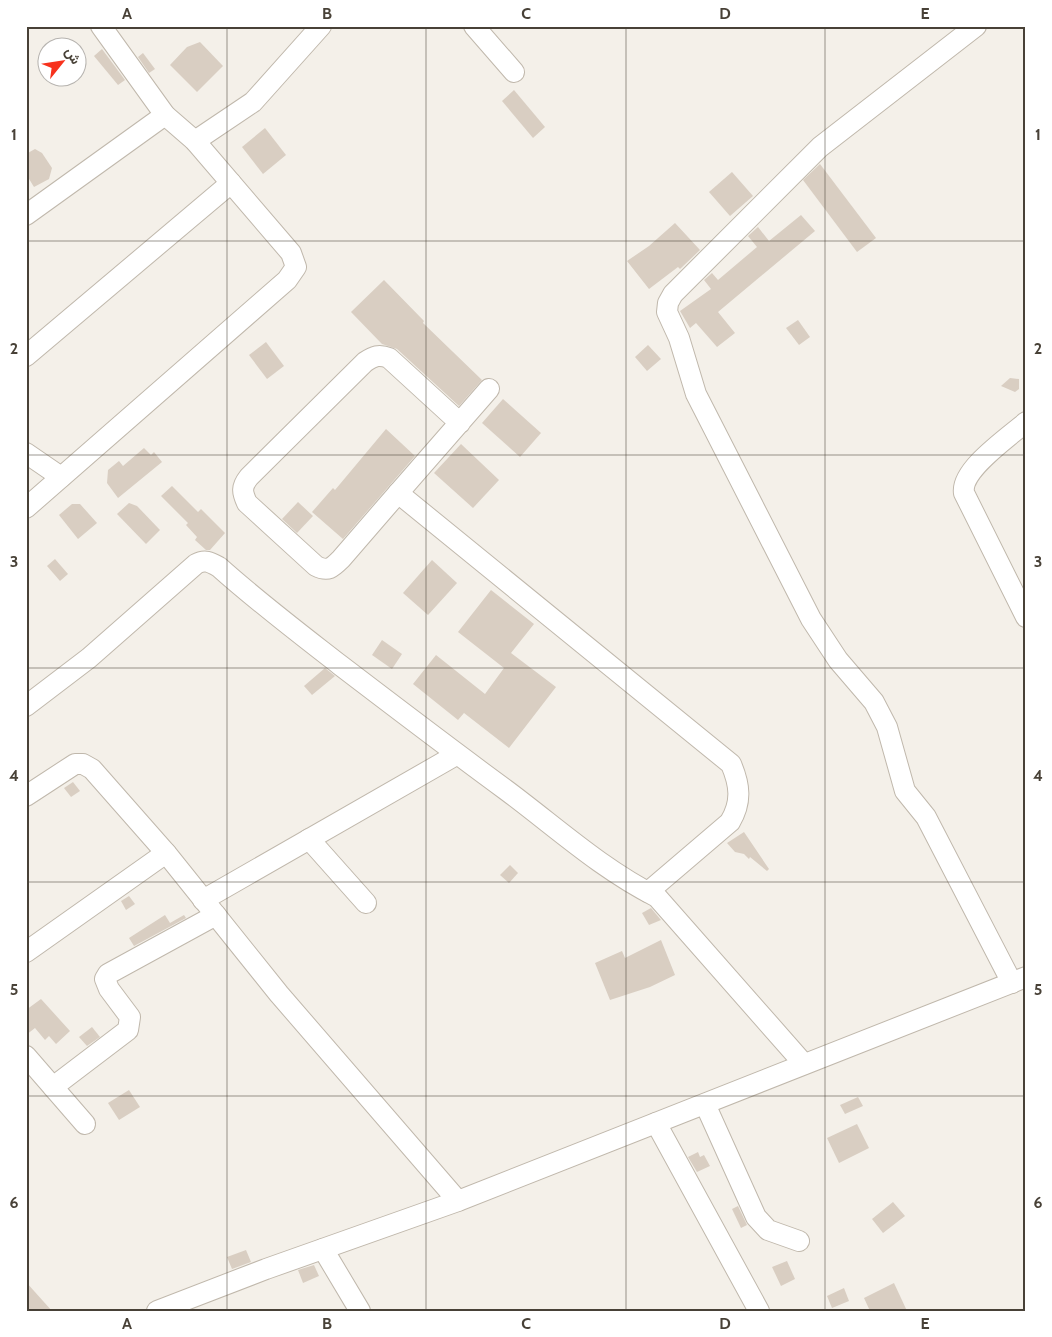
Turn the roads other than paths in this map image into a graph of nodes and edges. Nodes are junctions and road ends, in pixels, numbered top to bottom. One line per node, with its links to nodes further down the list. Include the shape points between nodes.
1 (101, 26): 6 (street)
2 (321, 26): 7 (street, via 253,102)
3 (474, 26): 5 (street)
4 (976, 26): 29 (street, via 820,147 673,294 667,312 679,338 696,394 769,540 811,619 838,660 874,702 887,727 905,791 926,817)
5 (514, 72)
6 (165, 115): 7 (street); 9 (street)
7 (195, 141): 8 (street)
8 (231, 183): 10 (street); 15 (street, via 291,253 296,267 294,273)
9 (26, 215)
10 (26, 356)
11 (489, 389): 13 (street)
12 (1026, 422): 18 (street, via 971,471 963,486)
13 (460, 423): 16 (street); 16 (street, via 389,358 375,356 365,362 243,485 242,492 247,503 324,570 332,568)
14 (26, 453): 15 (street)
15 (61, 477): 17 (street)
16 (398, 493): 24 (street, via 731,764 738,779 740,798 730,822)
17 (26, 508)
18 (1026, 617)
19 (26, 706): 20 (street, via 89,658 196,564 209,561)
20 (456, 755): 22 (street); 24 (street, via 632,885)
21 (26, 796): 23 (street, via 67,768 83,764 92,769)
22 (309, 839): 25 (street); 26 (street)
23 (166, 853): 25 (street); 28 (street)
24 (648, 892): 31 (street, via 670,910)
25 (203, 900): 27 (street)
26 (366, 903)
27 (216, 915): 32 (street, via 108,974 105,980 109,989 130,1017 128,1030); 36 (street, via 279,994)
28 (26, 952)
29 (1019, 980): 31 (street)
30 (26, 1056): 32 (street)
31 (804, 1064): 33 (street)
32 (53, 1086): 35 (street)
33 (706, 1104): 34 (street); 37 (street, via 756,1217 768,1230)
34 (656, 1123): 36 (street); 42 (street)
35 (85, 1124)
36 (458, 1201): 38 (street)
37 (798, 1241)
38 (323, 1249): 39 (street); 41 (street)
39 (186, 1306): 40 (street)
40 (157, 1311)
41 (360, 1311)
42 (759, 1311)

